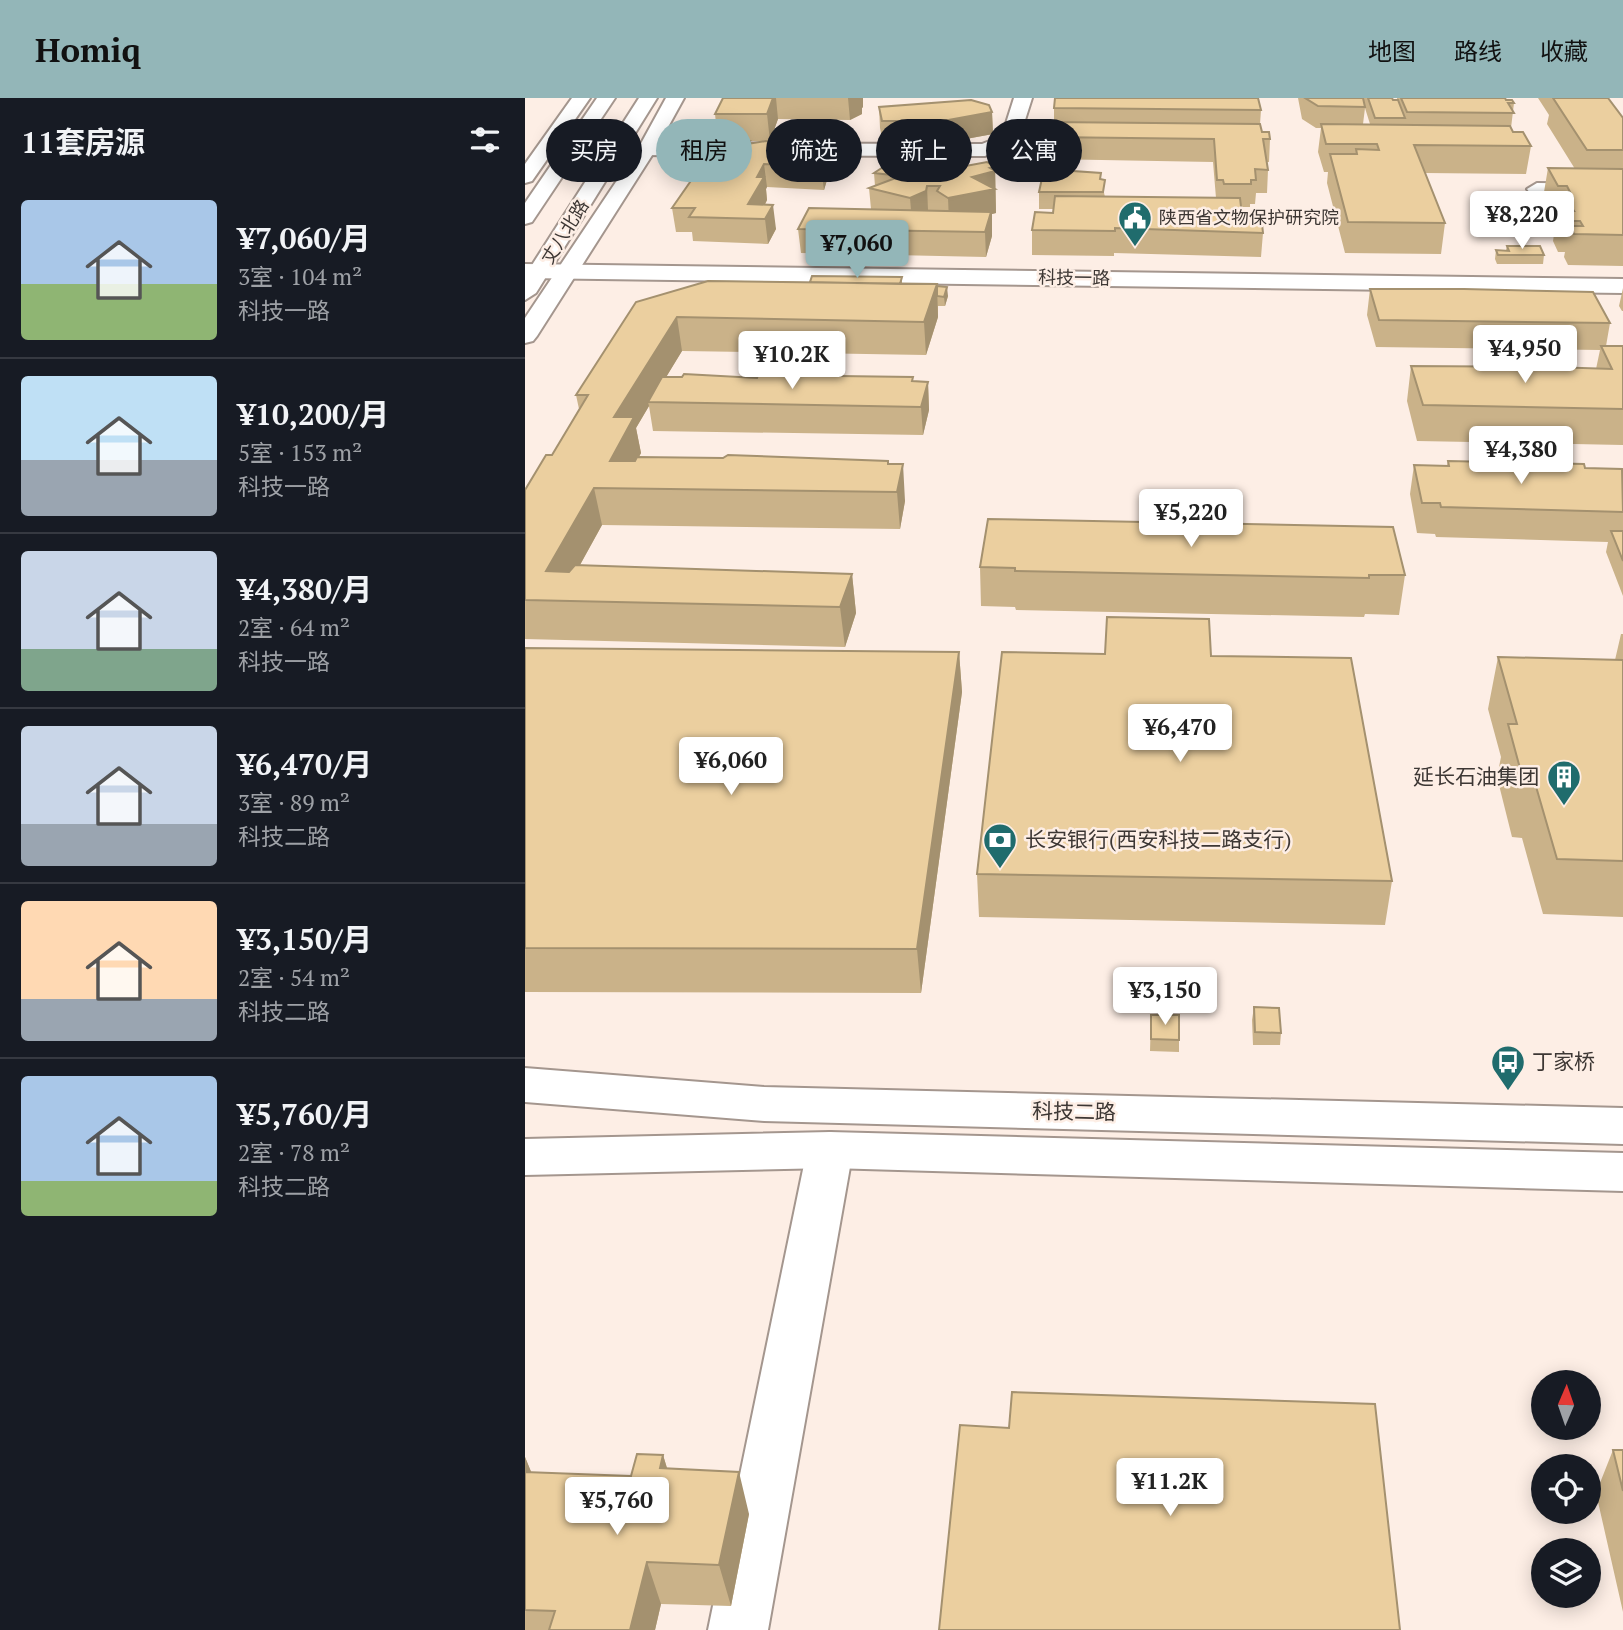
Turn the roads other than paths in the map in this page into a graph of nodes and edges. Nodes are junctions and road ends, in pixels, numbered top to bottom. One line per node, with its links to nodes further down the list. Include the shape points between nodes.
1 (581, 98): 9 (main road)
2 (606, 98): 13 (main road, 丈八北路)
3 (648, 98): 6 (main road, 丈八北路)
4 (675, 98): 8 (main road)
5 (1023, 98): 8 (main road, via 1010,139 985,150)
6 (635, 119)
7 (642, 149): 8 (main road)
8 (647, 149): 15 (main road)
9 (525, 177)
10 (594, 182): 14 (main road, 丈八北路)
11 (1537, 189): 12 (main road)
12 (1623, 190)
13 (525, 218)
14 (533, 271): 15 (main road, 科技一路); 17 (main road, 丈八北路)
15 (570, 271): 16 (main road, 科技一路); 18 (main road)
16 (1623, 286)
17 (525, 293)
18 (525, 336)
19 (525, 1085): 20 (main road, 科技二路, via 764,1104)
20 (1623, 1126)
21 (830, 1150): 22 (main road); 23 (main road); 24 (main road)
22 (525, 1157)
23 (1623, 1172)
24 (739, 1630)

